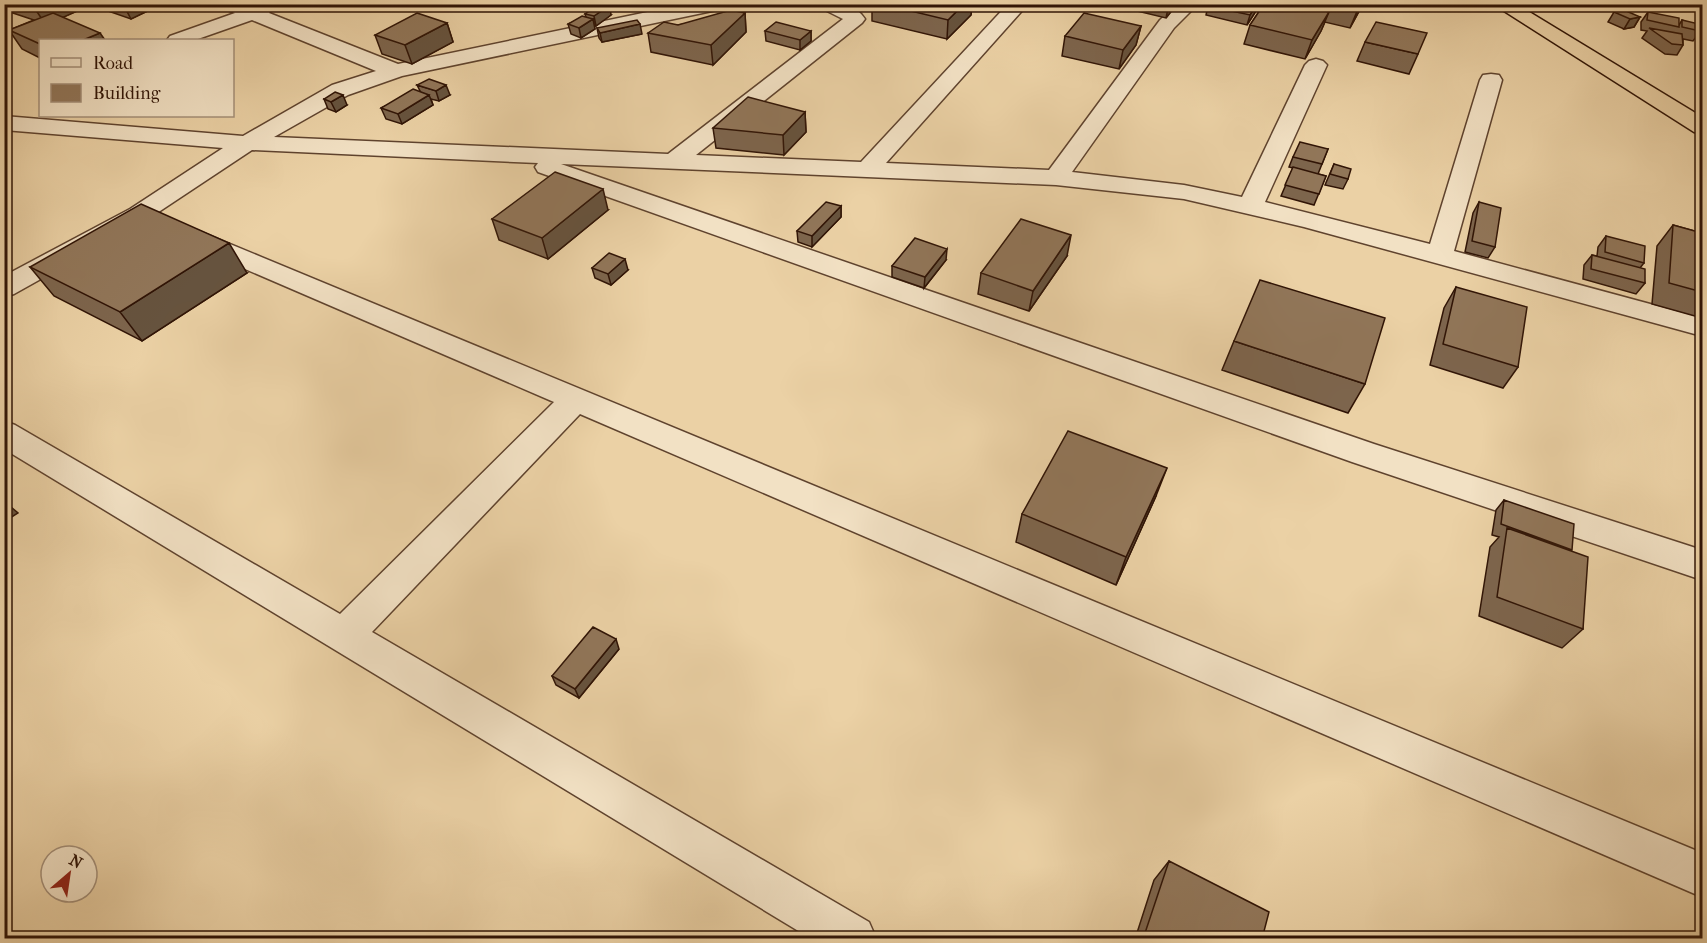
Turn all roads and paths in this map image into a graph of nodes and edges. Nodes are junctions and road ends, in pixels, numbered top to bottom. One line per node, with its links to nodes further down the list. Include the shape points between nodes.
1 (230, 4): 8 (street)
2 (277, 4): 8 (street)
3 (717, 4): 11 (street)
4 (828, 4): 17 (street, via 855,20)
5 (1019, 4): 18 (street)
6 (1189, 4): 19 (street, via 1167,24)
7 (1502, 4): 14 (highway)
8 (252, 13): 9 (street); 11 (street)
9 (180, 39)
10 (1316, 65): 20 (street)
11 (396, 72): 15 (street, via 340,90)
12 (1491, 80): 22 (street)
13 (4, 123): 15 (street)
14 (1702, 127)
15 (247, 143): 16 (street); 21 (street)
16 (514, 155): 17 (street); 27 (street, via 1363,453)
17 (672, 162): 18 (street)
18 (866, 171): 19 (street)
19 (1056, 178): 20 (street, via 1184,192)
20 (1250, 207): 22 (street)
21 (139, 214): 23 (street); 25 (street)
22 (1440, 255): 24 (street)
23 (4, 288)
24 (1702, 327)
25 (576, 399): 28 (street); 29 (street)
26 (4, 433): 28 (street)
27 (1702, 565)
28 (344, 635): 30 (street)
29 (1702, 875)
30 (853, 939)

